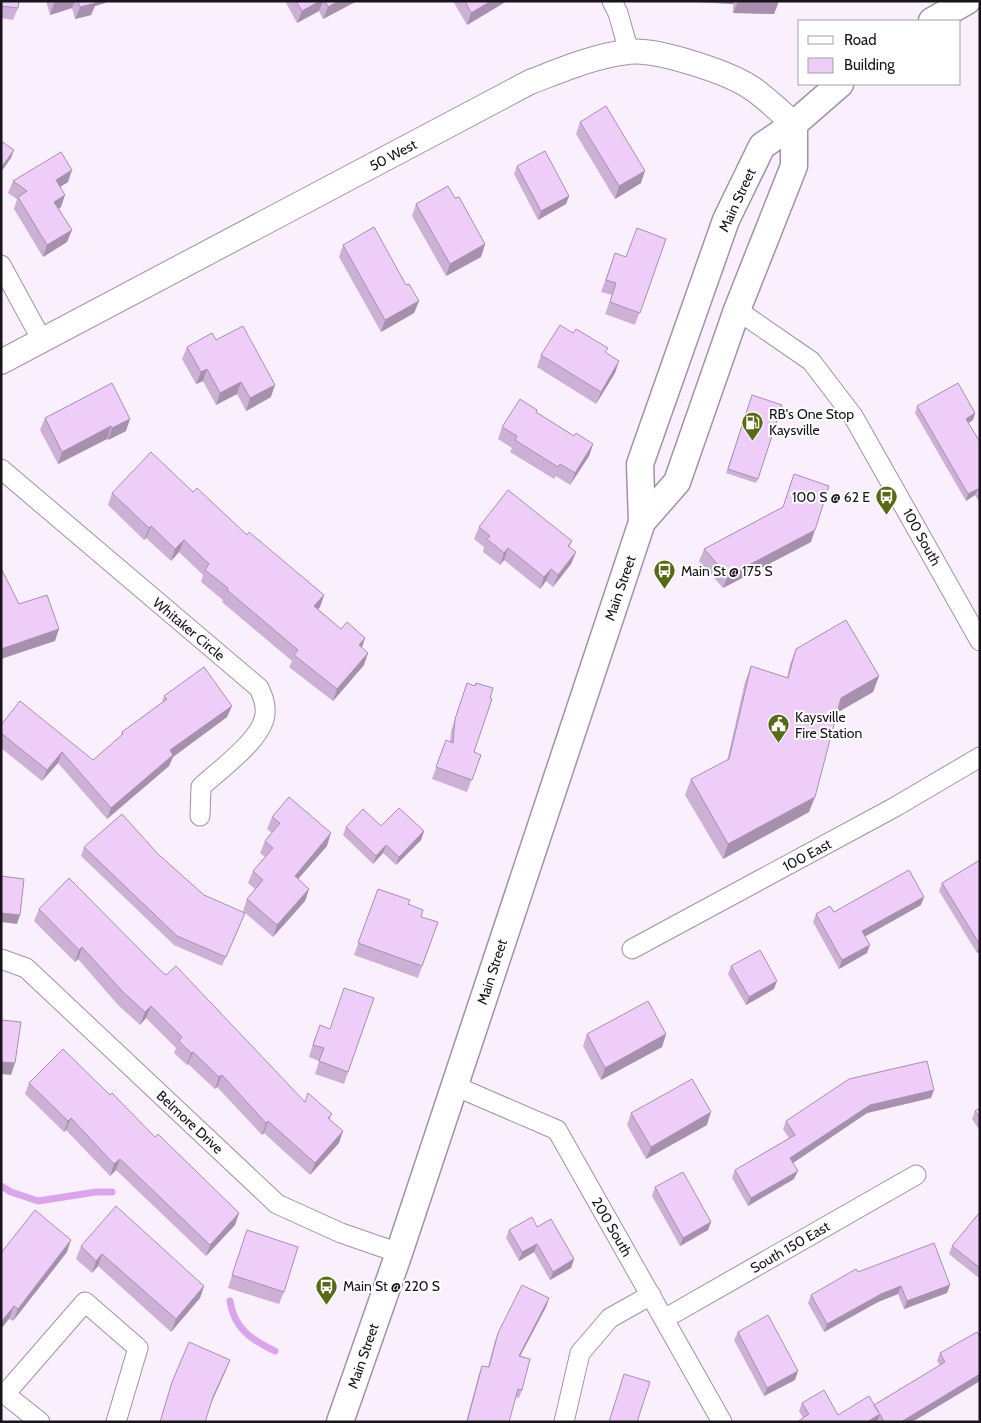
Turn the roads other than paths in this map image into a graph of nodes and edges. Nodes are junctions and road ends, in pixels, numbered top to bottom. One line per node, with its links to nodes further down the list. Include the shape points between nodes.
1 (612, 1): 4 (street)
2 (967, 1): 3 (main road)
3 (934, 20)
4 (629, 52): 6 (street, 50 West, via 648,52 737,79 753,88); 9 (street, 50 West, via 586,60 530,82)
5 (839, 85): 6 (main road, Main Street)
6 (794, 124): 8 (main road, Main Street, via 794,166); 12 (main road, Main Street, via 762,146 726,220 640,464)
7 (1, 265): 9 (street)
8 (737, 310): 12 (main road, Main Street, via 677,482); 13 (street, 100 South, via 811,361 853,416)
9 (43, 342): 10 (street, 50 West)
10 (1, 362)
11 (1, 468): 15 (street, Whitaker Circle, via 258,688 265,702 266,716 260,731 201,787)
12 (642, 522): 18 (main road, Main Street)
13 (980, 641)
14 (980, 757): 16 (street, 100 East, via 895,807)
15 (200, 816)
16 (632, 949)
17 (1, 959): 20 (street, Belmore Drive, via 26,968 277,1204 341,1233)
18 (455, 1086): 20 (main road, Main Street); 21 (street, 200 South, via 557,1130)
19 (916, 1175): 22 (street, South 150 East)
20 (399, 1253): 26 (main road, Main Street)
21 (651, 1295): 22 (street, 200 South); 27 (street, via 610,1318 580,1353)
22 (664, 1319): 28 (street, 200 South)
23 (3, 1392): 24 (street); 25 (street, via 85,1302 138,1348)
24 (40, 1422)
25 (116, 1422)
26 (340, 1422)
27 (564, 1422)
28 (722, 1422)

